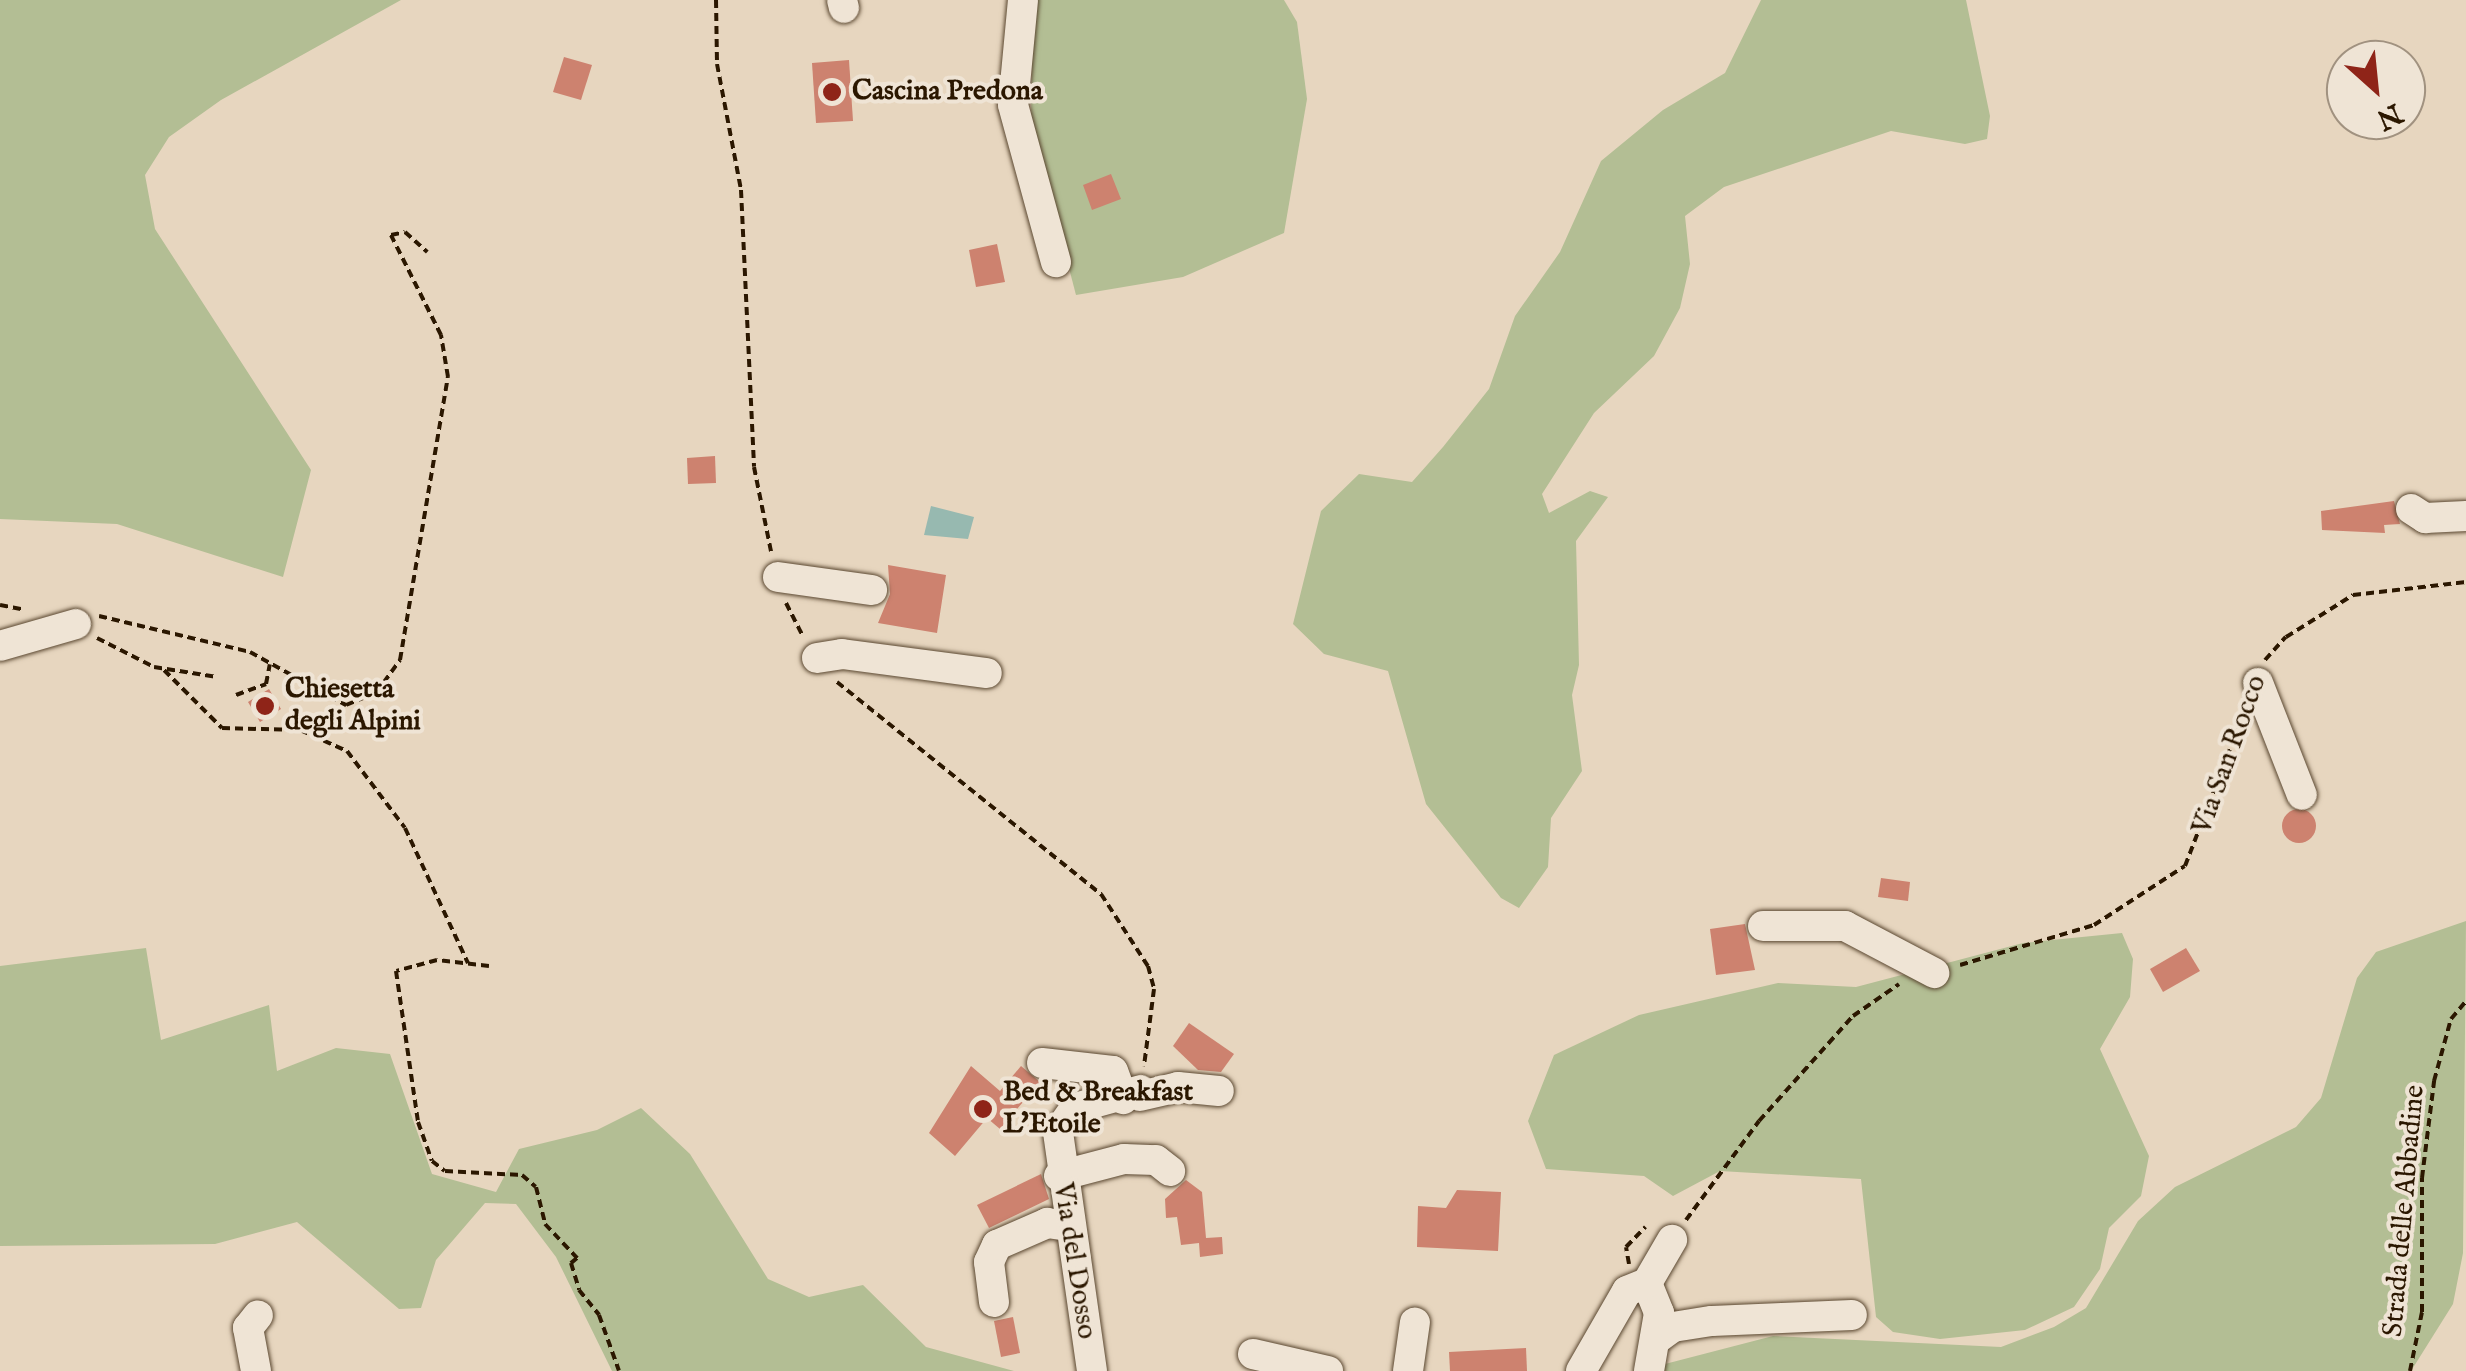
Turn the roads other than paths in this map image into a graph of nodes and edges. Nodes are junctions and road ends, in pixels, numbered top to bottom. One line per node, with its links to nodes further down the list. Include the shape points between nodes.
1 (1023, 0): 2 (street, via 1013,105)
2 (1056, 262)
3 (2411, 509): 4 (street, via 2425,518)
4 (2466, 516)
5 (778, 577): 6 (street)
6 (872, 590)
7 (80, 620): 8 (street)
8 (0, 646)
9 (817, 658): 10 (street, via 842,654)
10 (986, 672)
11 (2258, 683): 12 (street)
12 (2302, 795)
13 (1763, 926): 14 (street, via 1846,926)
14 (1939, 971)
15 (1042, 1063): 17 (street, via 1113,1071)
16 (1219, 1090): 17 (street, via 1178,1086)
17 (1134, 1095): 19 (street, Via del Dosso, via 1063,1117)
18 (1170, 1171): 19 (street, via 1156,1160 1124,1159)
19 (1059, 1176): 20 (street, Via del Dosso)
20 (1068, 1226): 23 (street, via 1037,1226 997,1245 990,1262); 29 (street, Via del Dosso)
21 (1659, 1234): 22 (street)
22 (1647, 1283): 27 (street, via 1659,1313); 33 (street, via 1626,1291)
23 (994, 1302)
24 (258, 1315): 30 (street, via 248,1328)
25 (1852, 1315): 27 (street, via 1712,1322 1674,1327)
26 (1415, 1322): 32 (street)
27 (1655, 1340): 34 (street)
28 (1253, 1354): 31 (street)
29 (1086, 1370)
30 (256, 1371)
31 (1328, 1371)
32 (1408, 1371)
33 (1581, 1371)
34 (1650, 1371)

